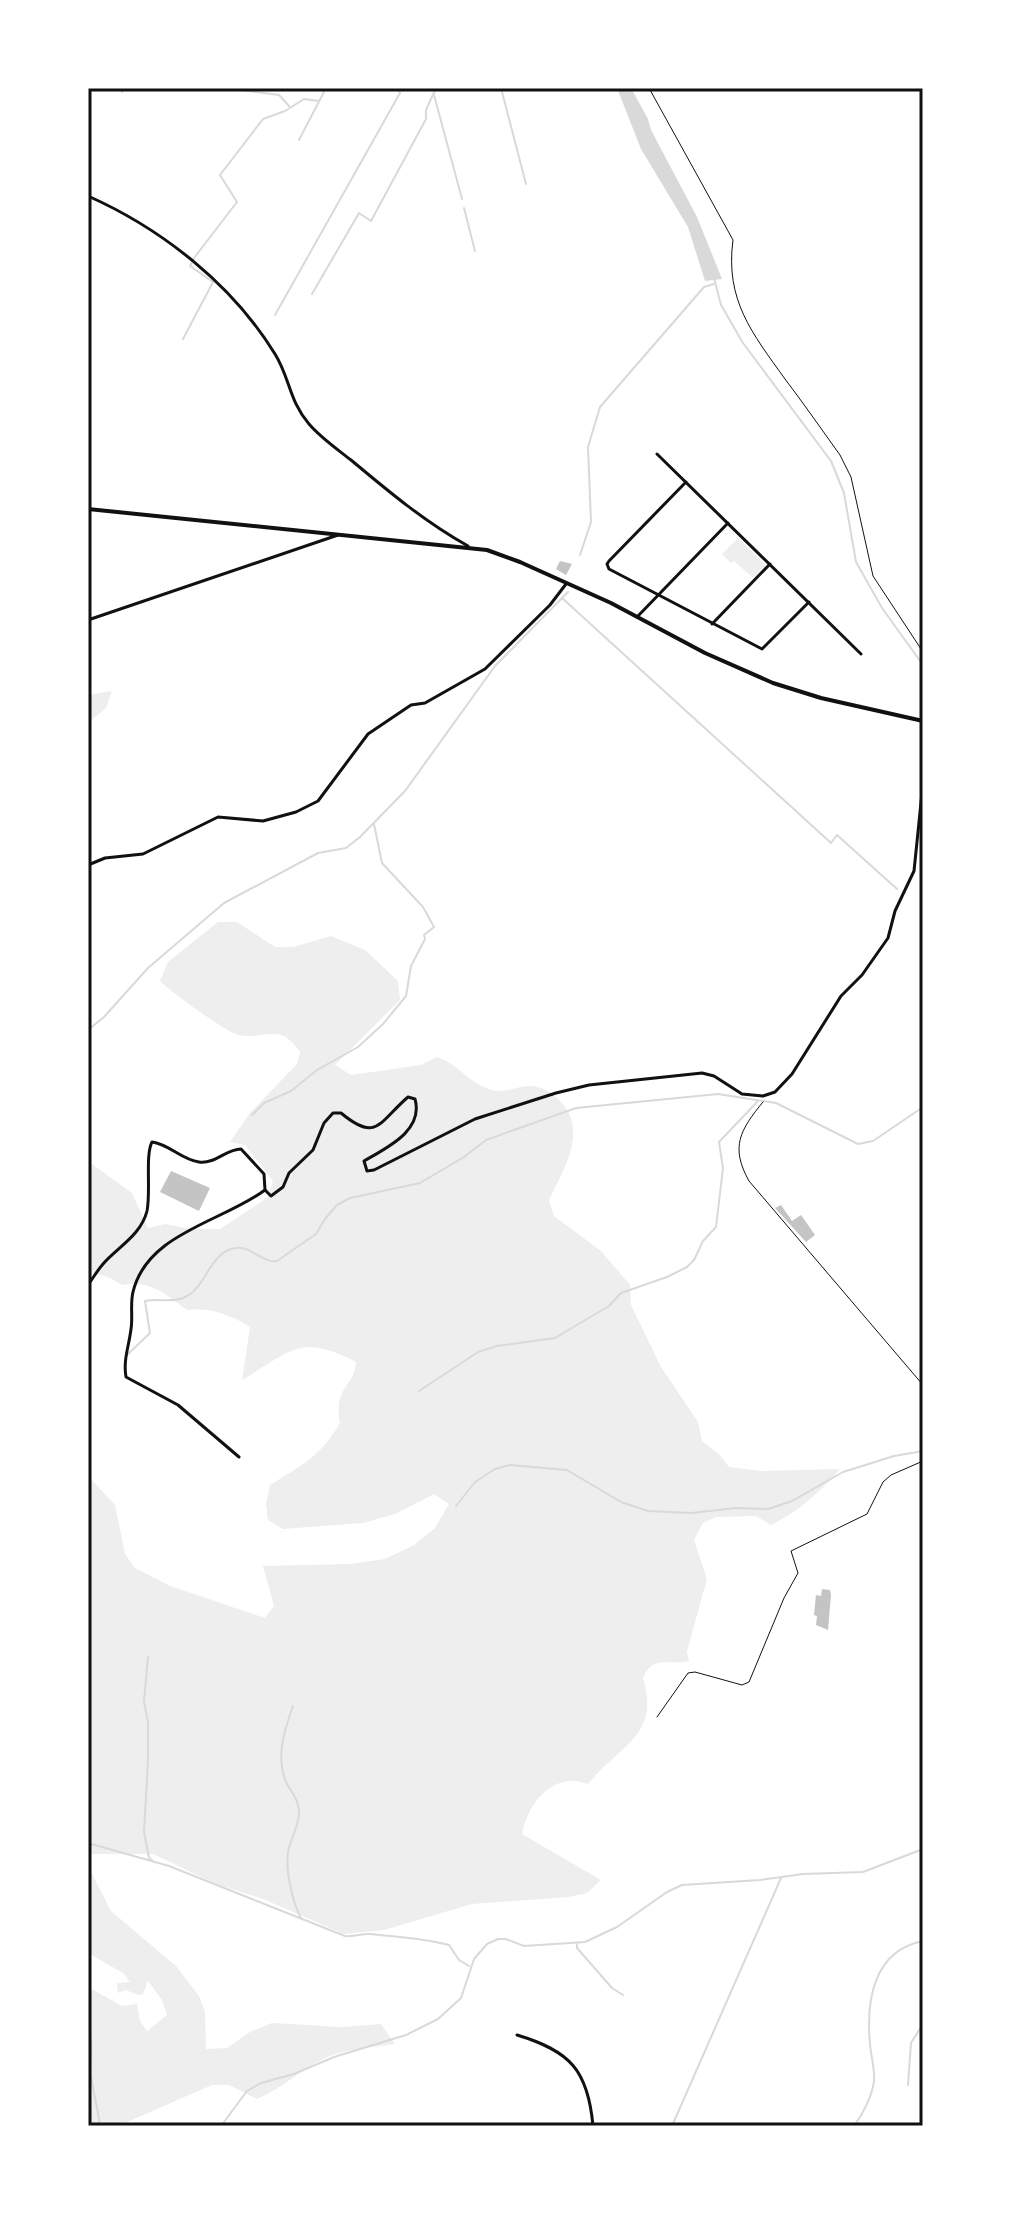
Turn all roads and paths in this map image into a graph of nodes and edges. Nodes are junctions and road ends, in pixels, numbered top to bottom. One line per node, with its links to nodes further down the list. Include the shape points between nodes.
1 (649, 88): 16 (path, via 733,240 735,294 751,333 840,455 851,477 873,576)
2 (88, 196): 8 (street, via 152,232 235,298 276,356 295,406 312,428 436,528)
3 (657, 454): 4 (street)
4 (686, 482): 6 (street); 11 (street, via 609,561 614,573)
5 (88, 509): 7 (main road)
6 (728, 523): 9 (street); 11 (street)
7 (343, 534): 8 (main road); 14 (street)
8 (468, 547): 10 (main road, via 506,556)
9 (770, 564): 12 (street); 15 (street)
10 (566, 584): 13 (main road); 20 (street, via 485,669 425,703 411,705 368,734 318,801 263,821 218,817 143,854)
11 (658, 596): 13 (street); 15 (street)
12 (809, 602): 15 (street, via 764,649); 17 (street)
13 (637, 617): 18 (main road, via 773,683)
14 (88, 620)
15 (712, 624)
16 (923, 652)
17 (861, 654)
18 (923, 721)
19 (923, 783): 21 (street, via 914,871 888,938 841,996 792,1074)
20 (88, 865)
21 (770, 1094): 22 (street, via 742,1094 702,1073 589,1085 475,1119 367,1171 364,1161 399,1140 414,1121 418,1108 408,1097 376,1128 367,1130 333,1113 283,1187 274,1196); 24 (path, via 742,1134 737,1155 741,1166)
22 (265, 1190): 23 (street, via 264,1174 241,1149 199,1162 152,1142 146,1213 137,1231); 25 (street, via 153,1253 133,1291 124,1363 126,1377 178,1405)
23 (88, 1285)
24 (923, 1385)
25 (239, 1457)
26 (923, 1461): 27 (path, via 883,1482 867,1514 791,1551 798,1573 749,1682 688,1673)
27 (657, 1717)
28 (517, 2035): 29 (street, via 548,2044 569,2060 586,2088)
29 (593, 2126)

